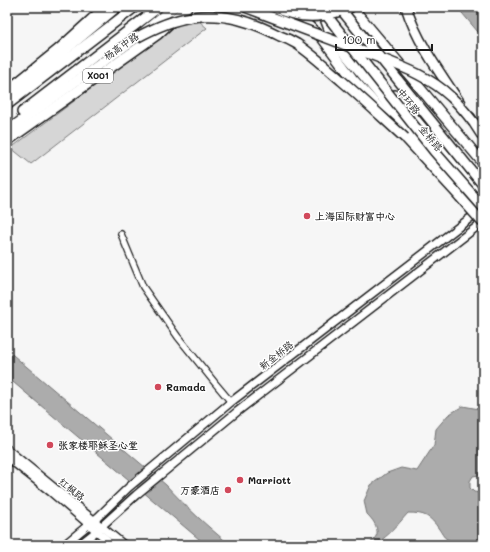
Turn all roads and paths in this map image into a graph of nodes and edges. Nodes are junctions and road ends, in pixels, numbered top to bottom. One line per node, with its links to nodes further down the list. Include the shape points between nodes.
1 (105, 7): 16 (main road)
2 (117, 7): 17 (main road)
3 (135, 7): 18 (main road)
4 (159, 7): 21 (main road, 杨高中路 / X001)
5 (174, 7): 15 (main road, bridge)
6 (187, 7): 25 (main road, 杨高中路 / X001, via 158,34)
7 (245, 7): 20 (main road, bridge, via 423,76 439,86)
8 (273, 7): 13 (main road, bridge, via 304,17 327,16)
9 (288, 7): 23 (main road, bridge, via 322,38 352,78)
10 (317, 7): 14 (main road, 金桥路)
11 (339, 7): 28 (main road, 中环路, bridge)
12 (406, 7): 20 (main road, bridge, via 418,36)
13 (351, 8): 26 (main road)
14 (322, 11): 19 (main road, 金桥路); 30 (main road, 中环路, bridge); 30 (main road, 金桥路, via 336,42)
15 (136, 38): 22 (main road); 23 (main road, bridge, via 160,26 193,17 229,17 248,22 296,43)
16 (7, 91)
17 (7, 97)
18 (7, 105)
19 (419, 123): 27 (main road, via 444,135); 29 (main road, 金桥路)
20 (474, 123): 24 (main road)
21 (7, 124)
22 (7, 131)
23 (406, 138): 31 (main road, bridge)
24 (483, 138)
25 (7, 140)
26 (483, 163)
27 (483, 182)
28 (483, 185)
29 (483, 200)
30 (482, 211): 33 (street, 新金桥路)
31 (483, 222): 37 (street, 新金桥路, via 238,411)
32 (121, 234): 33 (street, via 143,287 178,337)
33 (231, 402): 36 (street, 新金桥路)
34 (7, 448): 36 (street, 红枫路)
35 (7, 457): 36 (street, 红枫路)
36 (91, 522): 37 (street, 红枫路); 38 (street, 新金桥路)
37 (99, 528): 39 (street, 新金桥路); 40 (street, 红枫路); 41 (street, 红枫路)
38 (64, 545)
39 (79, 545)
40 (113, 545)
41 (124, 545)

